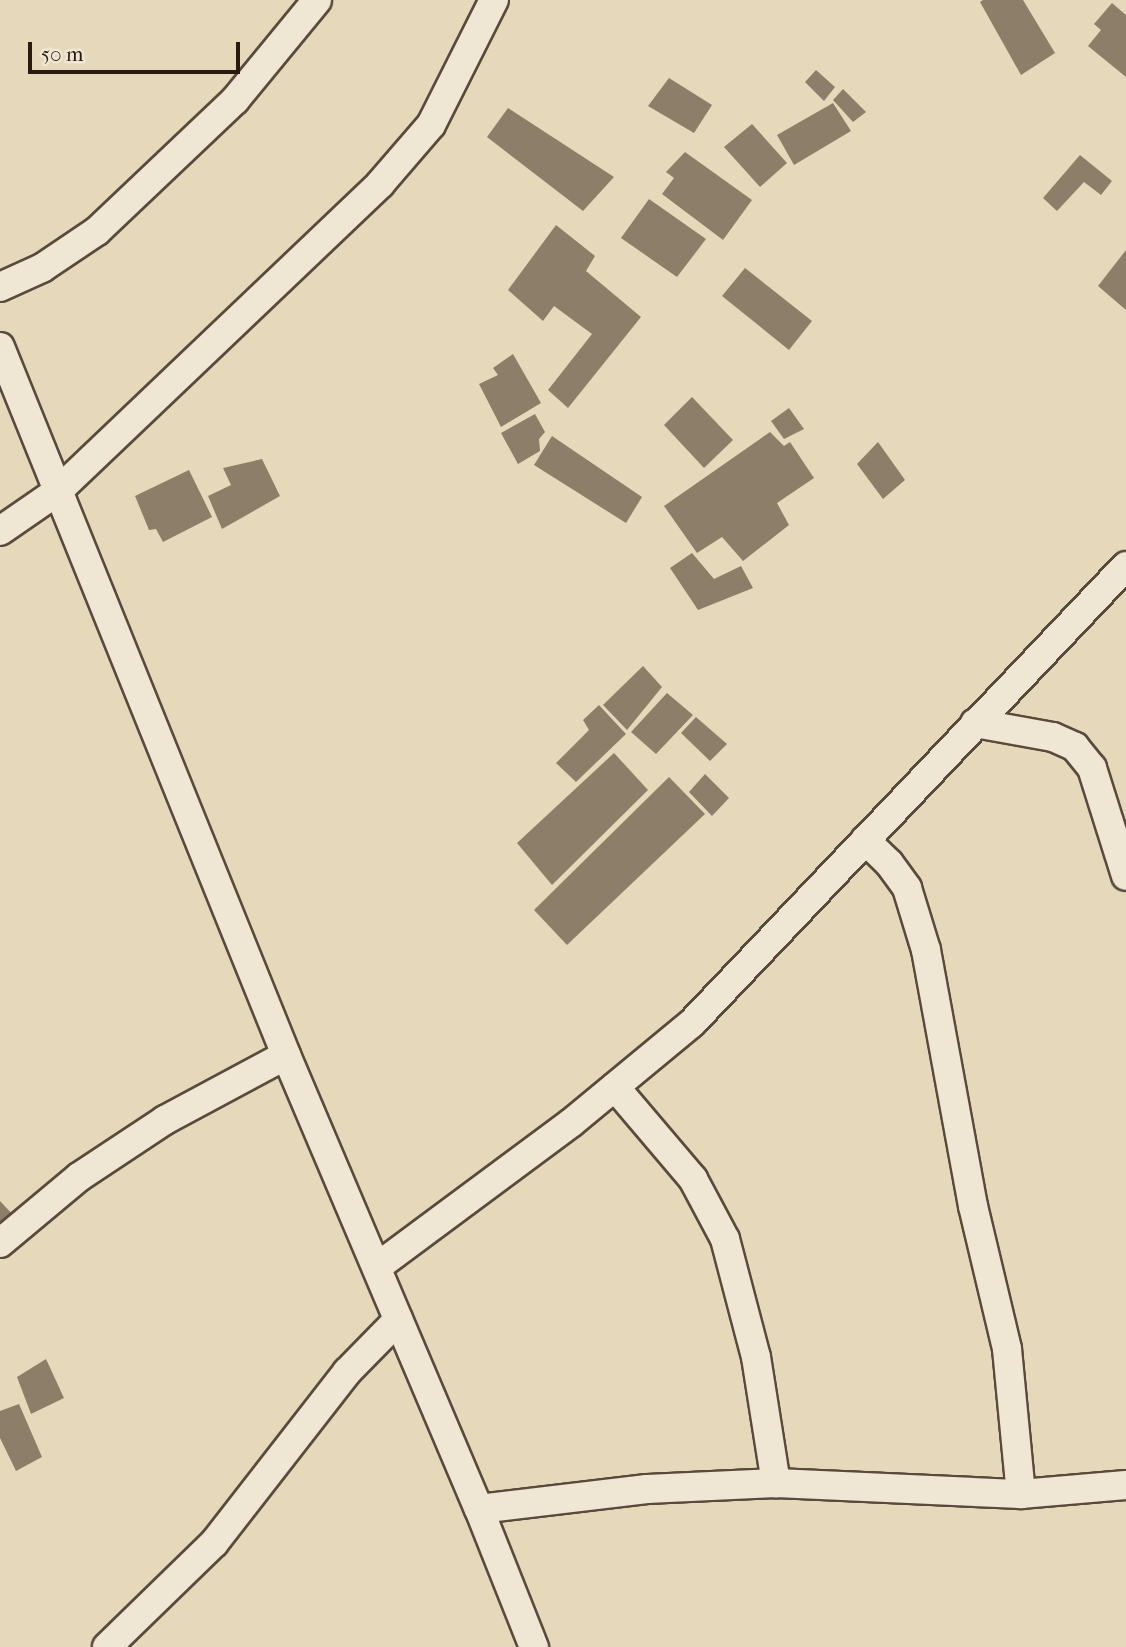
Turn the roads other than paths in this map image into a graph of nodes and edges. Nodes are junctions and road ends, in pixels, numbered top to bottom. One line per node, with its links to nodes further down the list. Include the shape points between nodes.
1 (317, 0): 3 (street, via 235,100 97,232 42,268)
2 (494, 0): 5 (street, via 431,125 380,184)
3 (0, 287)
4 (0, 347): 5 (street)
5 (58, 491): 6 (street); 11 (street)
6 (0, 531)
7 (1126, 566): 8 (street)
8 (975, 723): 9 (street); 10 (street, via 1053,737 1076,747 1091,768)
9 (864, 839): 12 (street, via 691,1023); 18 (street, via 908,888 926,950 973,1206 1007,1349)
10 (1126, 876)
11 (286, 1055): 13 (street, via 165,1120 79,1177); 14 (street)
12 (615, 1087): 14 (street); 16 (street, via 693,1179 725,1239 756,1357)
13 (0, 1243)
14 (377, 1267): 15 (street)
15 (398, 1320): 19 (street); 20 (street, via 347,1372 214,1543)
16 (776, 1483): 18 (street); 19 (street, via 647,1489)
17 (1126, 1485): 18 (street)
18 (1021, 1494)
19 (479, 1509): 21 (street)
20 (107, 1647)
21 (534, 1647)

